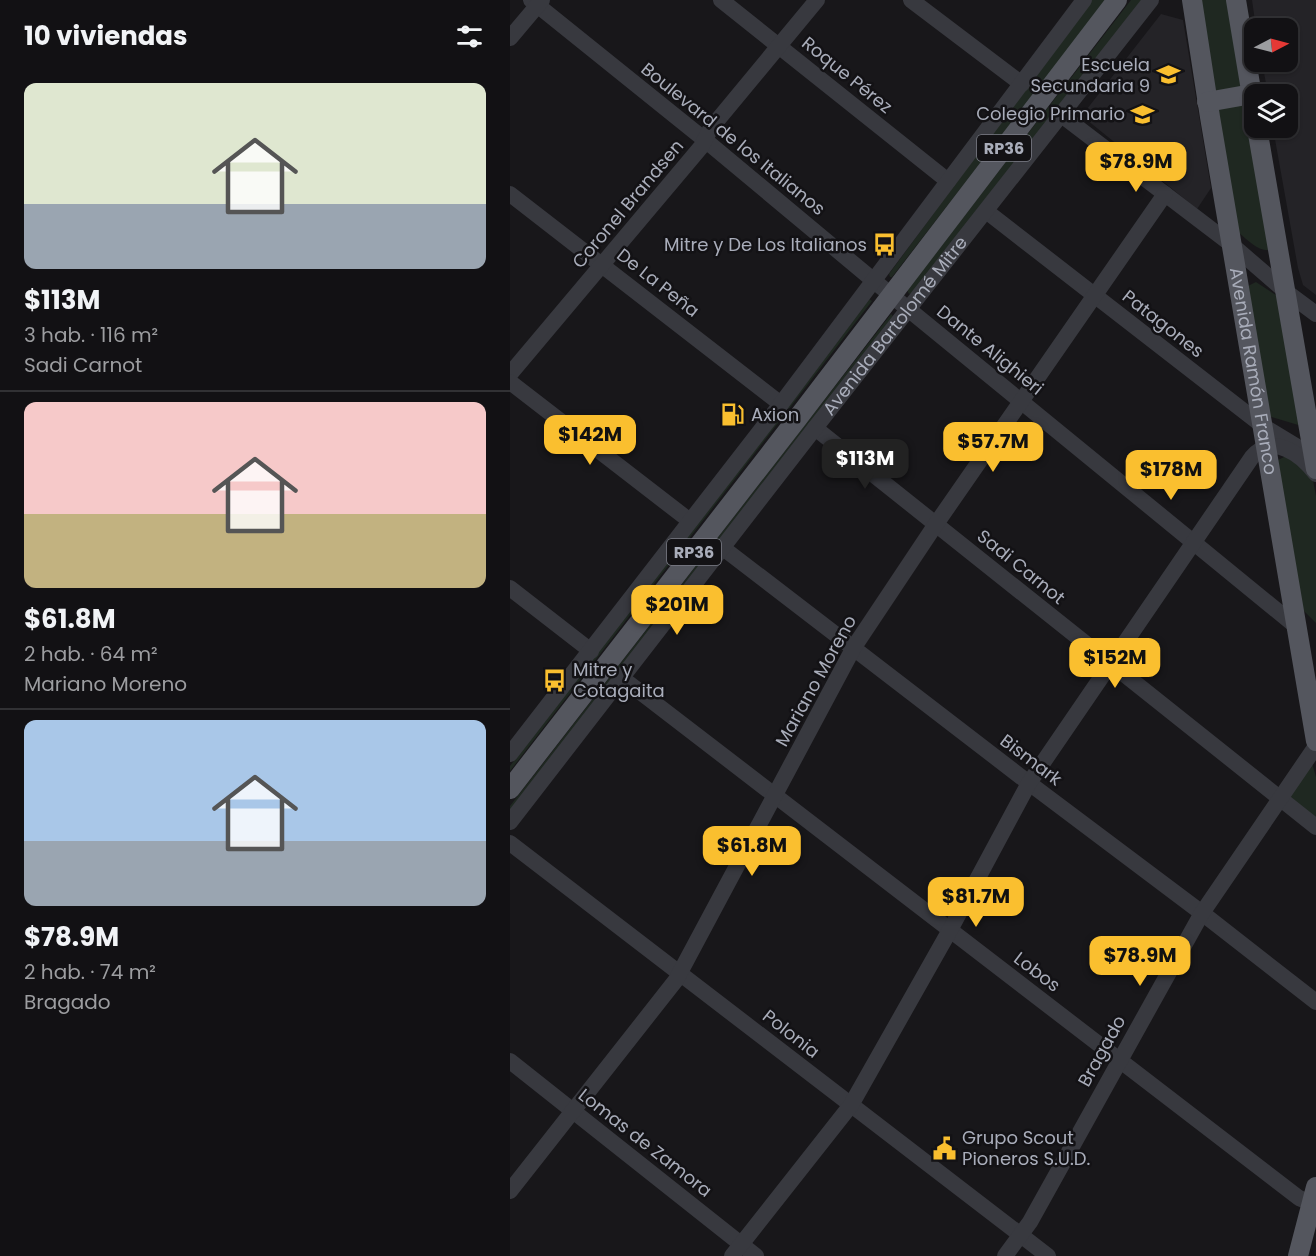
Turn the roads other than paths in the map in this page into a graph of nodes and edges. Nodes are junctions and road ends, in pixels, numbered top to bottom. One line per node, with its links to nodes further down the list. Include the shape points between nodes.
1 (721, 0): 11 (street, Roque Pérez)
2 (817, 0): 11 (street, Coronel Brandsen)
3 (911, 0): 12 (street)
4 (1084, 0): 12 (street)
5 (1117, 0): 27 (main road, Avenida Bartolomé Mitre / RP36)
6 (1151, 0): 16 (street, Avenida Bartolomé Mitre)
7 (1192, 0): 15 (main road, Avenida Ramón Franco)
8 (1236, 0): 13 (main road)
9 (537, 2): 10 (street); 18 (street, Boulevard de los Italianos)
10 (510, 38)
11 (778, 46): 18 (street, Coronel Brandsen); 19 (street, Roque Pérez)
12 (1022, 84): 19 (street)
13 (1250, 84)
14 (1244, 101): 15 (main road)
15 (1207, 102): 23 (main road, Avenida Ramón Franco)
16 (1060, 114): 21 (street); 22 (street, Avenida Bartolomé Mitre)
17 (1259, 138): 26 (main road)
18 (705, 140): 24 (street, Coronel Brandsen); 25 (street, Boulevard de los Italianos)
19 (948, 181): 25 (street)
20 (510, 194): 24 (street, De La Peña)
21 (1166, 194): 23 (street); 28 (street, Mariano Moreno)
22 (986, 211): 28 (street, Patagones); 29 (street, Avenida Bartolomé Mitre)
23 (1232, 245): 26 (street); 35 (main road, Avenida Ramón Franco)
24 (603, 265): 31 (street, Coronel Brandsen); 34 (street, De La Peña)
25 (875, 281): 27 (street, Boulevard de los Italianos); 34 (street)
26 (1285, 291): 30 (street); 38 (main road)
27 (891, 295): 29 (street, Boulevard de los Italianos); 54 (main road, Avenida Bartolomé Mitre / RP36)
28 (1095, 296): 33 (street, Mariano Moreno); 35 (street, Patagones)
29 (909, 309): 33 (street, Dante Alighieri); 36 (street, Avenida Bartolomé Mitre)
30 (1316, 314)
31 (510, 374)
32 (510, 382): 39 (street)
33 (1022, 401): 40 (street, Mariano Moreno); 41 (street, Dante Alighieri)
34 (782, 405): 39 (street)
35 (1263, 426): 37 (main road, Avenida Ramón Franco); 38 (street, Patagones, via 1300,449)
36 (815, 428): 40 (street, Sadi Carnot); 42 (street, Avenida Bartolomé Mitre)
37 (1266, 446): 38 (street, via 1293,452); 41 (street, via 1252,457); 44 (main road, Avenida Ramón Franco)
38 (1316, 468)
39 (690, 521): 47 (street)
40 (936, 524): 46 (street, Mariano Moreno); 48 (street, Sadi Carnot)
41 (1194, 542): 44 (street, Dante Alighieri); 48 (street)
42 (723, 548): 46 (street, Bismark); 49 (street, Avenida Bartolomé Mitre)
43 (510, 588): 47 (street)
44 (1297, 627): 45 (main road); 50 (main road, Avenida Ramón Franco)
45 (1316, 645)
46 (854, 647): 53 (street, Bismark); 55 (street, Mariano Moreno)
47 (591, 651): 52 (street)
48 (1112, 665): 53 (street); 56 (street, Sadi Carnot)
49 (622, 678): 55 (street, Lobos); 57 (street, Avenida Bartolomé Mitre)
50 (1316, 741)
51 (1316, 746): 56 (street, Bragado)
52 (510, 754)
53 (1029, 783): 60 (street, Bismark); 61 (street)
54 (510, 789)
55 (776, 796): 61 (street, Lobos); 62 (street, Mariano Moreno)
56 (1280, 797): 58 (street, Sadi Carnot); 60 (street, Bragado)
57 (510, 822)
58 (1316, 827)
59 (510, 843): 62 (street, Polonia)
60 (1202, 913): 63 (street, Bismark); 64 (street, Bragado)
61 (950, 930): 64 (street, Lobos); 66 (street)
62 (680, 973): 66 (street, Polonia); 67 (street, Mariano Moreno)
63 (1316, 1002)
64 (1119, 1059): 69 (street, Lobos, via 1299,1198); 71 (street, Bragado)
65 (510, 1061): 67 (street, Lomas de Zamora)
66 (851, 1105): 71 (street, Polonia); 72 (street)
67 (573, 1111): 68 (street, Mariano Moreno); 72 (street, Lomas de Zamora)
68 (510, 1191)
69 (1314, 1199): 76 (main road)
70 (1316, 1234): 77 (main road)
71 (1022, 1235): 74 (street, Bragado); 75 (street, Polonia)
72 (737, 1250): 73 (street, Lomas de Zamora)
73 (756, 1256)
74 (1005, 1256)
75 (1048, 1256)
76 (1298, 1256)
77 (1310, 1256)

